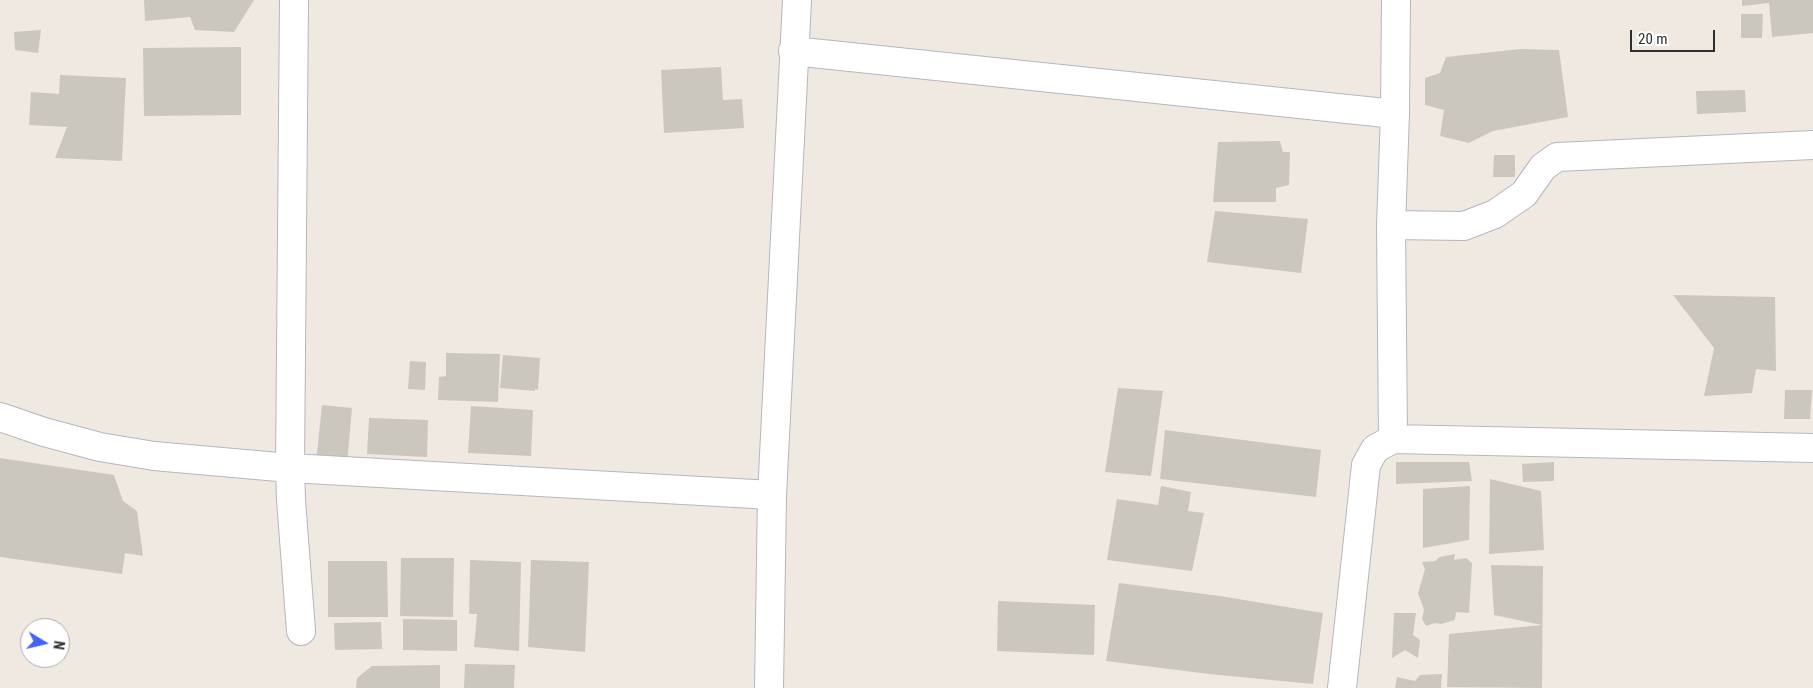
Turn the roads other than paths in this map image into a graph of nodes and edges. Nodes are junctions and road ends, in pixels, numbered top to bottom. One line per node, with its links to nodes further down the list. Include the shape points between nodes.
1 (294, 0): 11 (street)
2 (797, 0): 4 (street)
3 (1396, 0): 5 (street)
4 (793, 50): 5 (street); 12 (street)
5 (1395, 114): 7 (street)
6 (1813, 145): 7 (street, via 1556,157 1543,167 1524,194 1495,214 1464,226)
7 (1391, 225): 9 (street)
8 (0, 417): 11 (street, via 44,432 154,456)
9 (1393, 439): 10 (street); 15 (street, via 1375,449 1366,465)
10 (1813, 448)
11 (290, 468): 12 (street); 13 (street)
12 (772, 495): 14 (street)
13 (302, 631)
14 (769, 688)
15 (1342, 688)

